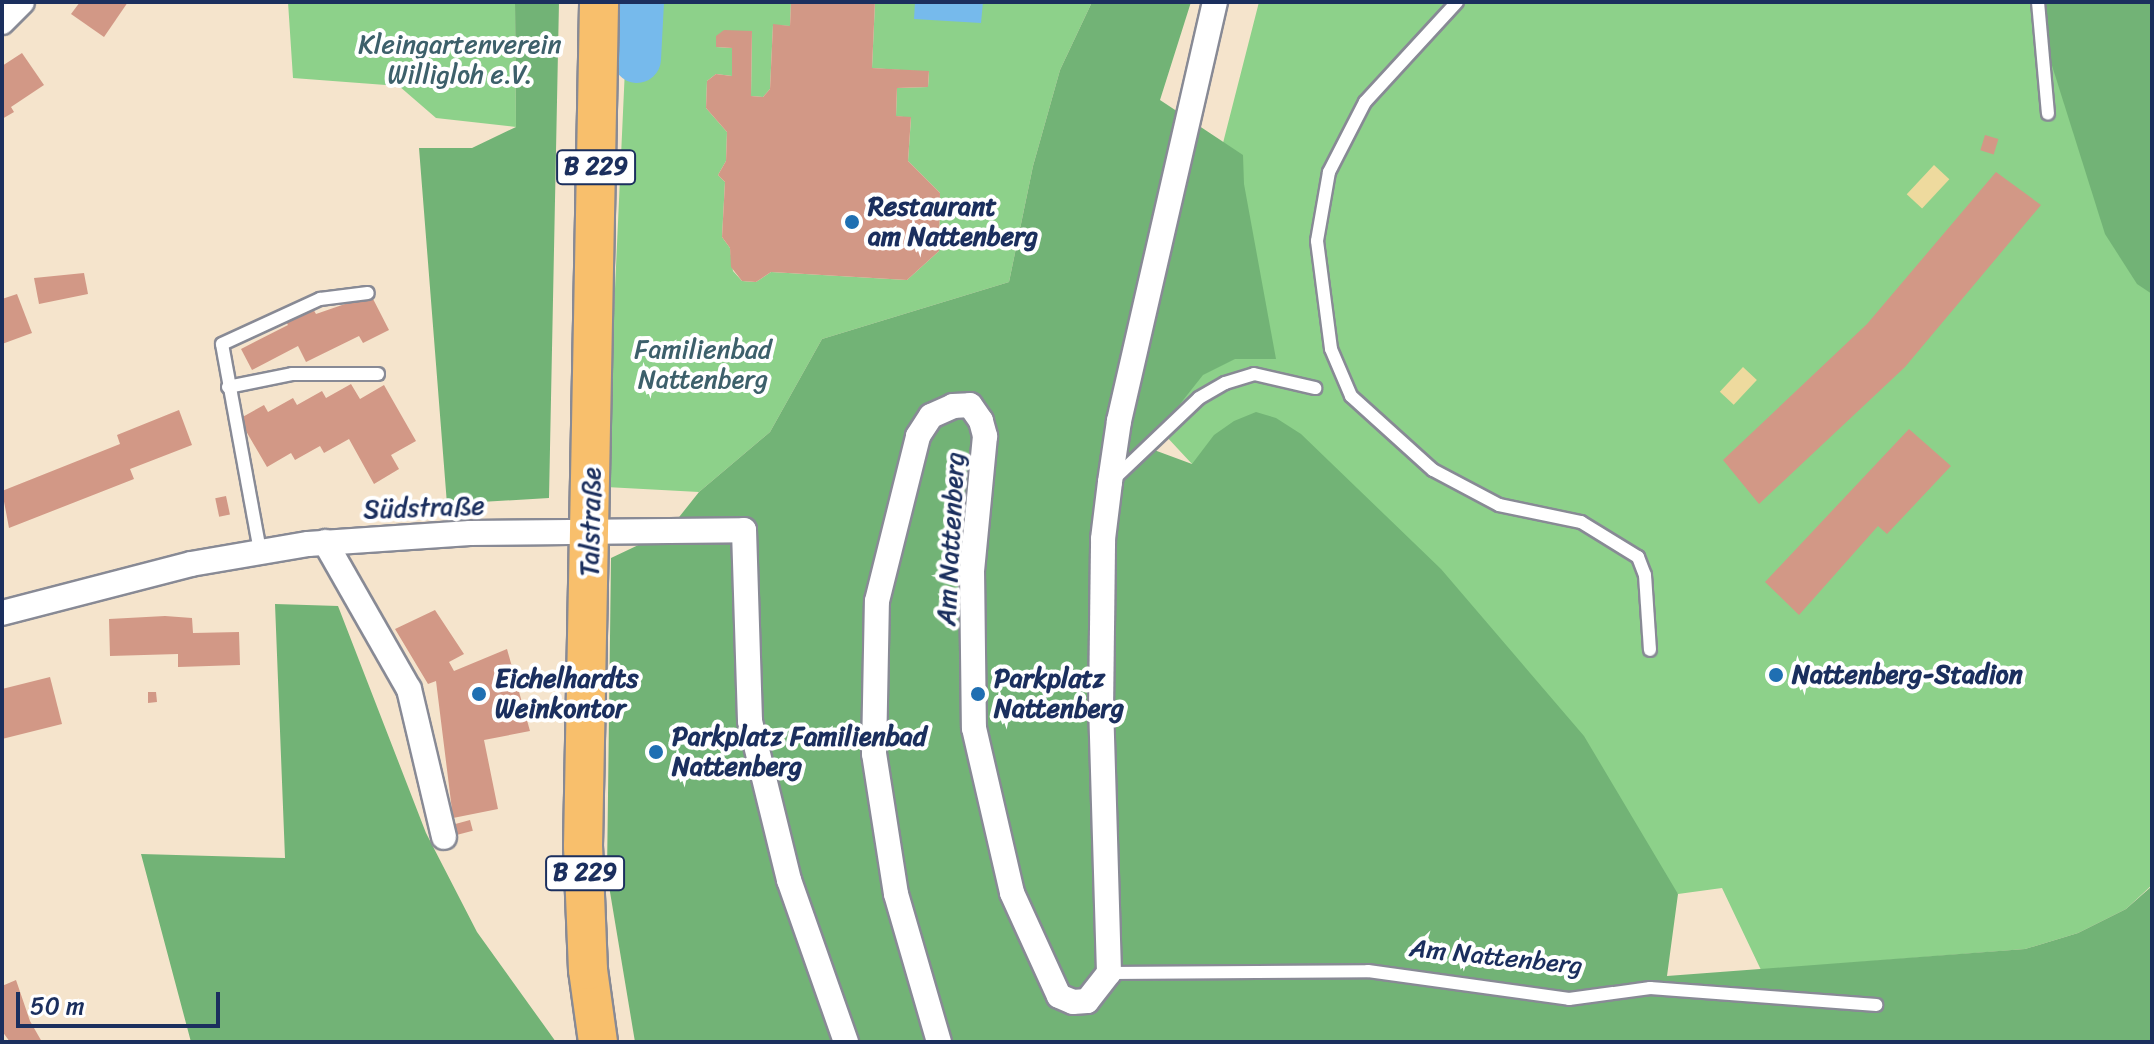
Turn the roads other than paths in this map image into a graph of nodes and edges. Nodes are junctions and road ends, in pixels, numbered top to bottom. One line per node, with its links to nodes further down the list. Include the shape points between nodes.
1 (22, 2): 6 (street)
2 (599, 2): 13 (main road, Talstraße / B 229)
3 (1215, 2): 12 (street, via 1119,421)
4 (1457, 2): 17 (lane, via 1365,102 1329,172 1317,241 1331,349 1351,396 1433,470 1499,505 1581,522 1638,557 1645,575)
5 (2038, 2): 7 (lane)
6 (2, 22)
7 (2048, 114)
8 (368, 293): 10 (lane, via 320,299 222,344)
9 (378, 374): 10 (lane, via 292,374)
10 (228, 387): 15 (lane)
11 (1315, 388): 12 (lane, via 1254,374 1225,383 1199,398)
12 (1110, 482): 19 (street, via 1103,539 1101,710)
13 (591, 533): 14 (street, Südstraße); 21 (main road, Talstraße / B 229, via 583,846 588,970); 22 (street, via 744,530 750,721 789,880)
14 (325, 542): 15 (street, Südstraße); 18 (street, via 409,689)
15 (260, 551): 16 (street, Südstraße)
16 (2, 613)
17 (1650, 650)
18 (444, 837)
19 (1109, 973): 20 (lane, Am Nattenberg, via 1368,971 1569,999 1650,988); 23 (street, Am Nattenberg, via 1087,1001 1059,996 1012,893 974,728 972,570 985,436 970,405 953,406 931,416 918,436 877,601 874,754 896,894)
20 (1876, 1005)
21 (598, 1042)
22 (846, 1042)
23 (939, 1042)

